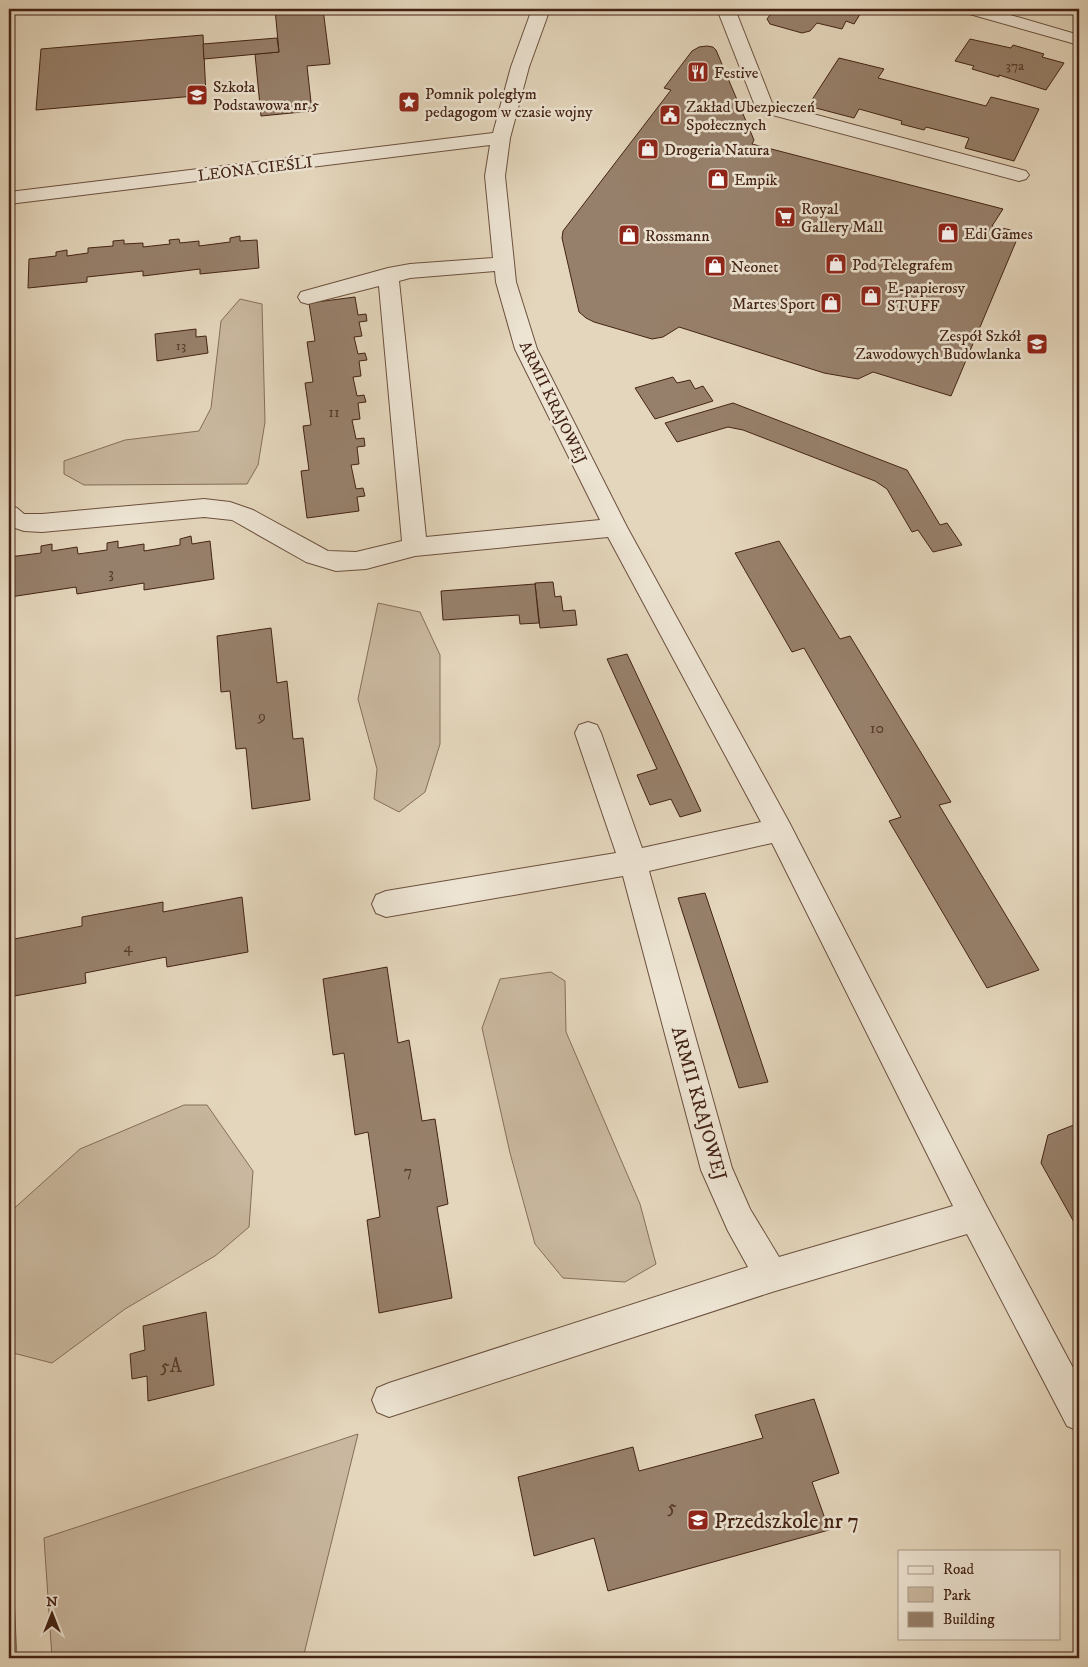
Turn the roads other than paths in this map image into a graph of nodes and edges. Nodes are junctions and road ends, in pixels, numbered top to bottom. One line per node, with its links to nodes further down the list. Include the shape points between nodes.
1 (541, 9): 5 (street, ARMII KRAJOWEJ)
2 (726, 9): 6 (street, via 764,107)
3 (972, 9): 4 (street)
4 (1079, 40)
5 (500, 138): 7 (street, LEONA CIEŚLI); 8 (street, ARMII KRAJOWEJ, via 495,176)
6 (1019, 175)
7 (9, 198)
8 (504, 264): 9 (street); 12 (street, ARMII KRAJOWEJ, via 506,282 526,349)
9 (388, 275): 10 (street); 13 (street)
10 (308, 297)
11 (9, 514): 13 (street, via 13,520 42,523 204,508 244,515 314,556 335,562 363,561)
12 (616, 528): 13 (street); 15 (street, ARMII KRAJOWEJ)
13 (415, 547)
14 (588, 733): 16 (street, ARMII KRAJOWEJ)
15 (779, 830): 16 (street); 18 (street, ARMII KRAJOWEJ)
16 (633, 862): 17 (street); 19 (street, ARMII KRAJOWEJ, via 717,1170 739,1220)
17 (386, 904)
18 (974, 1216): 19 (street); 21 (street, ARMII KRAJOWEJ)
19 (772, 1276): 20 (street)
20 (389, 1400)
21 (1079, 1414)

